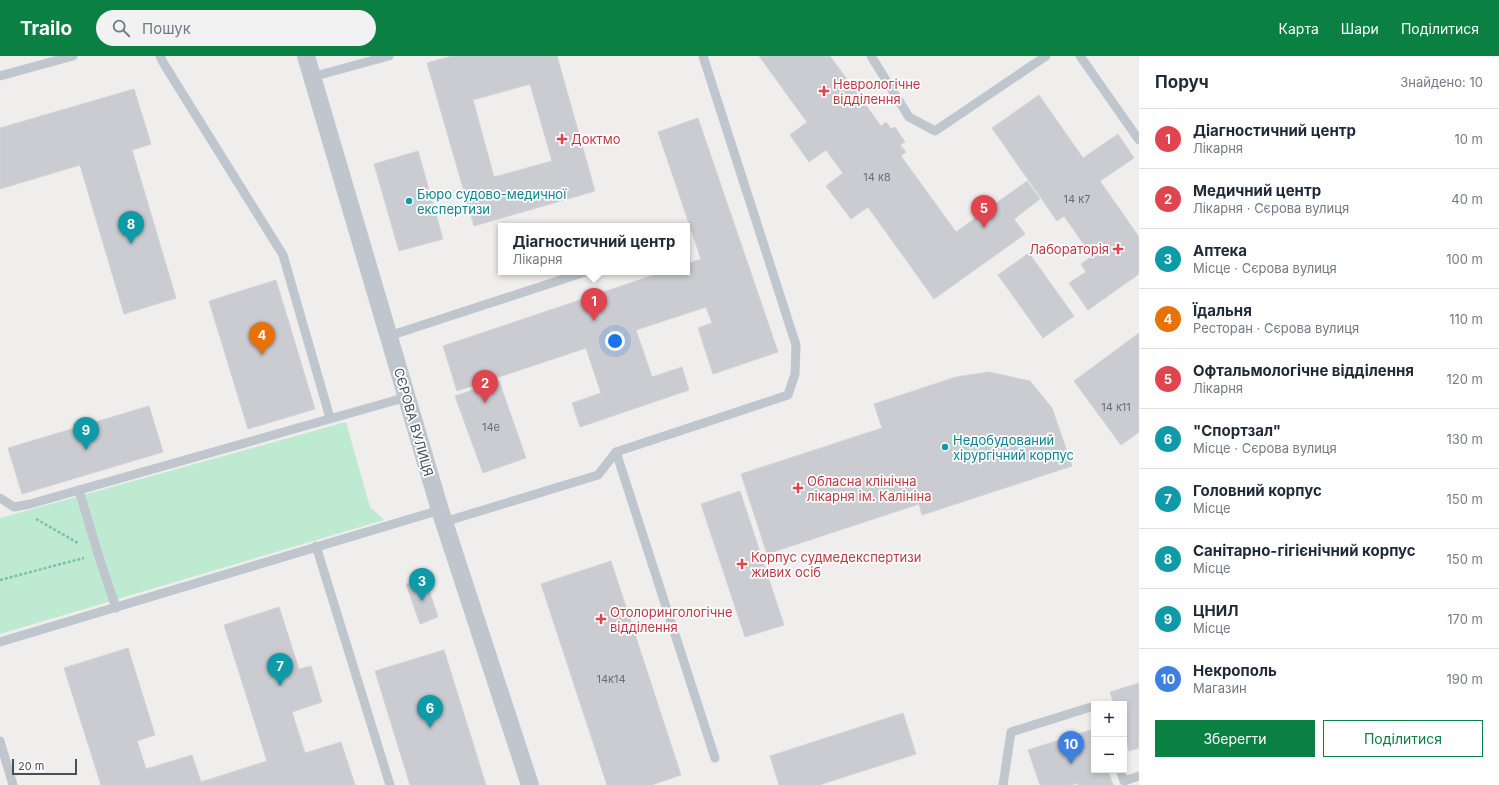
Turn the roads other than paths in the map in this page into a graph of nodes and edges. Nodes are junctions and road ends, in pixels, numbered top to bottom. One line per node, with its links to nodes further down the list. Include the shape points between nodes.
1 (73, 56): 9 (lane)
2 (160, 56): 15 (lane, via 282,255)
3 (306, 56): 10 (street, СЄРОВА ВУЛИЦЯ)
4 (389, 56): 10 (lane)
5 (703, 56): 16 (lane, via 796,345 795,374 788,395)
6 (871, 56): 7 (lane, via 909,117 935,131)
7 (1046, 56)
8 (1080, 56): 11 (lane)
9 (0, 76)
10 (312, 77): 13 (street, СЄРОВА ВУЛИЦЯ)
11 (1139, 140)
12 (577, 275): 13 (lane)
13 (389, 336): 14 (street, СЄРОВА ВУЛИЦЯ)
14 (407, 397): 15 (lane); 19 (street, СЄРОВА ВУЛИЦЯ)
15 (330, 418): 17 (lane)
16 (616, 452): 19 (lane, via 598,475); 25 (lane)
17 (80, 490): 18 (lane, via 14,507); 21 (lane)
18 (0, 498)
19 (442, 516): 20 (lane); 30 (street, СЄРОВА ВУЛИЦЯ)
20 (316, 546): 21 (lane); 29 (lane)
21 (116, 608): 22 (lane)
22 (0, 642)
23 (1091, 707): 31 (lane, via 1010,732)
24 (0, 741): 28 (lane)
25 (715, 758)
26 (1121, 773): 27 (lane, via 1124,781)
27 (1139, 776)
28 (13, 785)
29 (390, 785)
30 (530, 785)
31 (1003, 785)

